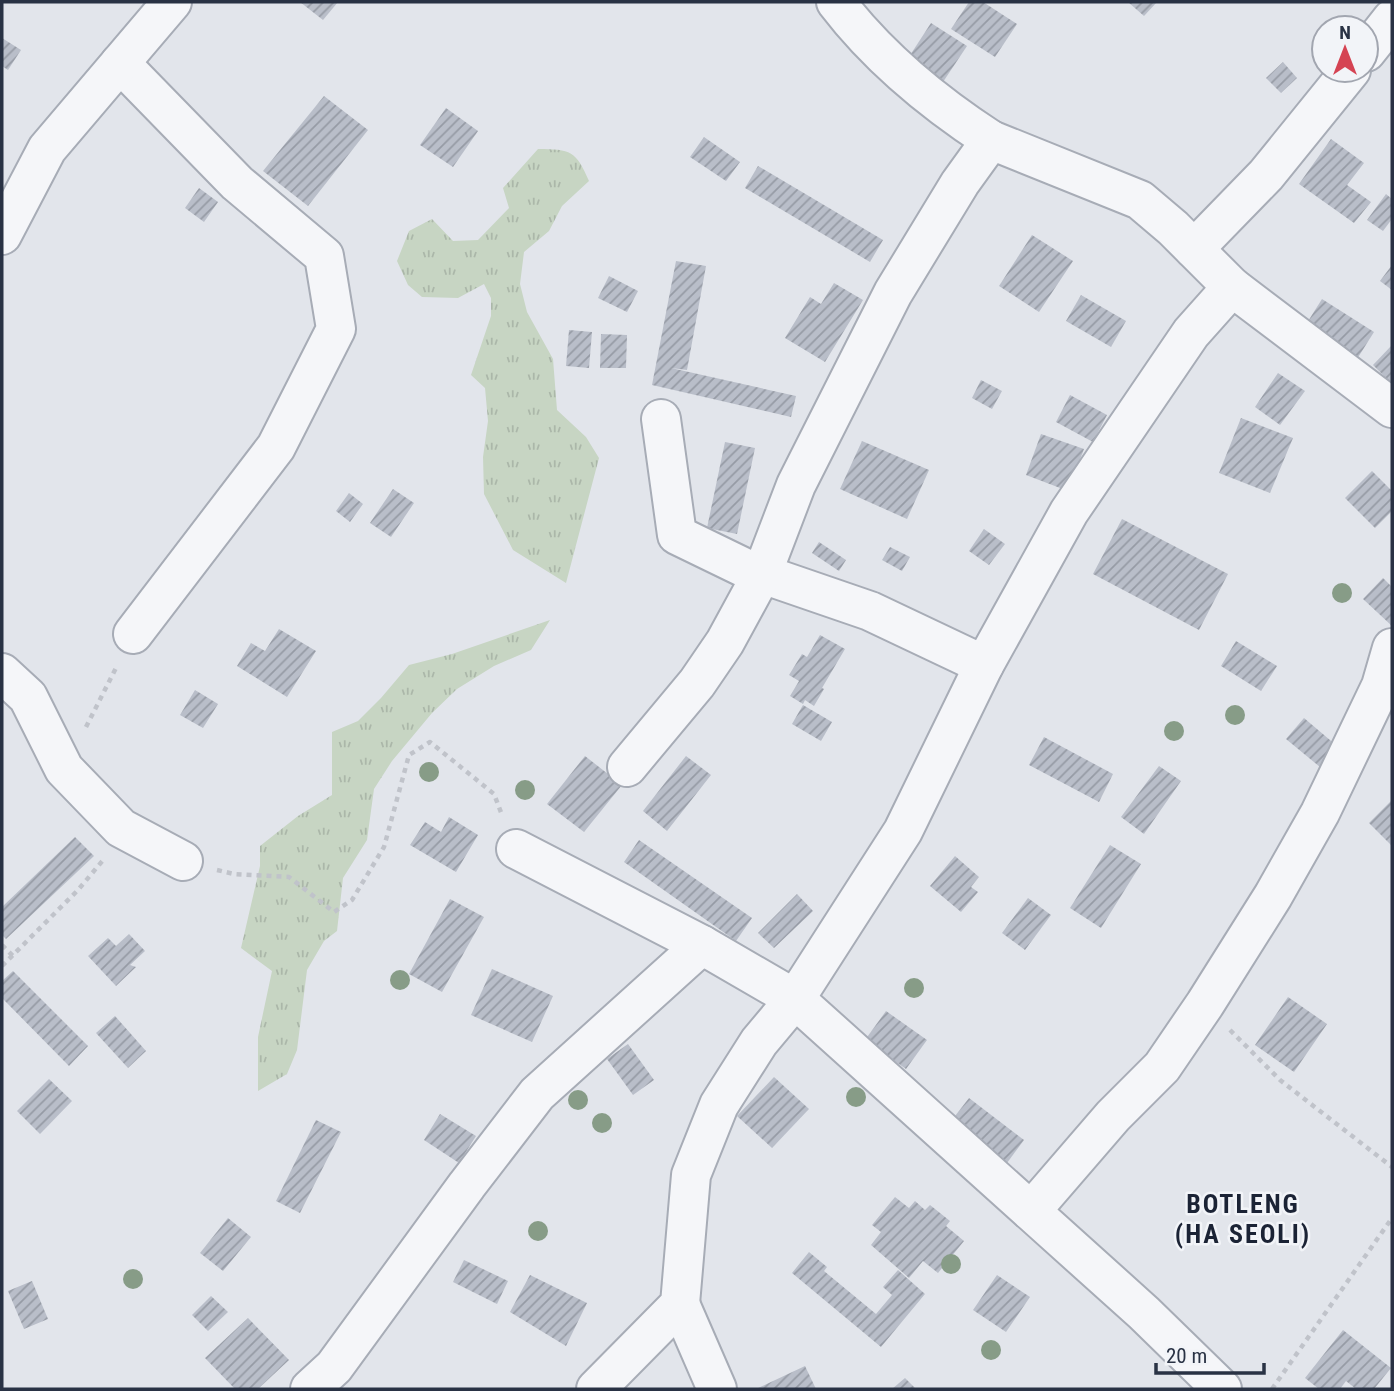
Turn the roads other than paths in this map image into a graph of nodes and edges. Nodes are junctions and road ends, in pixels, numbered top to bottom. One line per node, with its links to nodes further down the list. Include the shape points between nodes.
1 (172, 2): 5 (street)
2 (836, 2): 7 (street, via 859,32 948,112)
3 (1392, 19): 4 (street)
4 (1380, 34)
5 (120, 63): 8 (street, via 47,149); 14 (street, via 237,183 324,256 336,329 276,447)
6 (1340, 84): 9 (street, via 1266,175)
7 (991, 140): 9 (street, via 1140,201); 13 (street, via 893,293 796,485)
8 (2, 236)
9 (1194, 248): 10 (street)
10 (1232, 287): 11 (street); 16 (street, via 1191,333 1069,512)
11 (1392, 408)
12 (661, 419): 13 (street, via 677,535)
13 (762, 574): 16 (street, via 870,611); 18 (street, via 697,683)
14 (133, 634)
15 (1392, 648): 23 (street, via 1381,686 1320,813 1205,1004 1163,1067 1113,1116)
16 (984, 665): 22 (street, via 903,831)
17 (2, 673): 20 (street, via 28,696 64,769 121,828)
18 (627, 768)
19 (516, 849): 21 (street)
20 (183, 861)
21 (702, 946): 22 (street); 25 (street, via 537,1094 334,1367)
22 (795, 999): 23 (street); 24 (street, via 758,1042 719,1105 691,1175)
23 (1031, 1211): 28 (street)
24 (680, 1304): 26 (street); 27 (street)
25 (310, 1389)
26 (596, 1389)
27 (717, 1389)
28 (1222, 1389)

